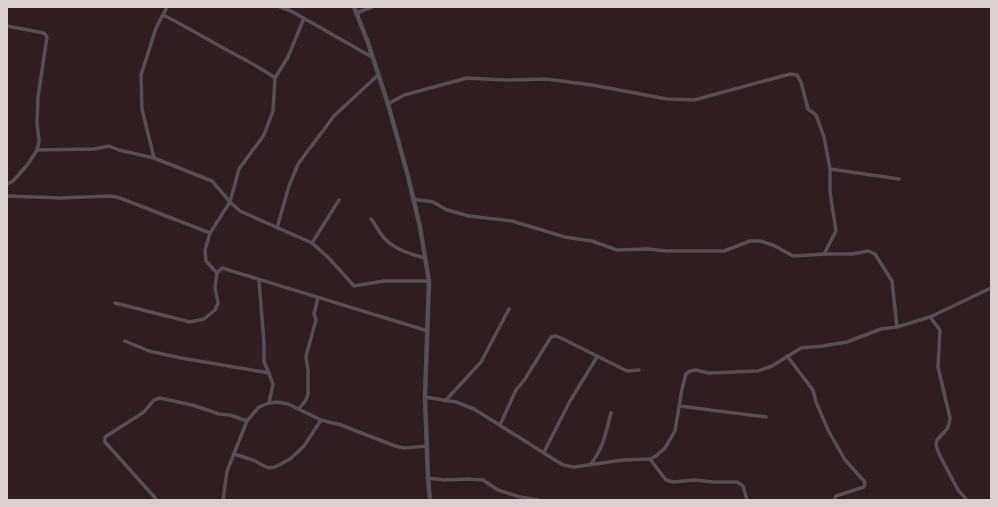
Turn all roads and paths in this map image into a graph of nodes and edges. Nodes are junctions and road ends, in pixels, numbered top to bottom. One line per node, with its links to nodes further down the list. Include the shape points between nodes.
1 (167, 7): 6 (street)
2 (280, 7): 7 (street)
3 (354, 7): 5 (street)
4 (372, 7): 5 (street)
5 (356, 13): 9 (street)
6 (163, 15): 11 (street, via 253,63); 14 (street, via 156,28 141,74 142,109)
7 (304, 18): 9 (street); 11 (street, via 288,57)
8 (7, 26): 13 (street, via 44,33 47,37 38,97)
9 (372, 57): 10 (street)
10 (378, 75): 12 (street); 23 (street, via 334,116 298,164)
11 (275, 78): 21 (street, via 273,111 264,135 239,169)
12 (388, 104): 15 (street, via 404,95 467,78 546,79 667,99 694,100 790,74 797,75 808,109 816,116 824,137); 19 (street)
13 (37, 150): 14 (street, via 94,149 109,146); 17 (street, via 28,164)
14 (154, 158): 21 (street, via 212,181)
15 (830, 170): 16 (street); 26 (street, via 830,192 836,231)
16 (899, 179)
17 (7, 184)
18 (7, 196): 24 (street, via 110,196)
19 (413, 199): 26 (street, via 433,202 448,210 469,216 512,221 592,241 617,250 724,251 750,241 760,241 793,256); 27 (street)
20 (339, 200): 25 (street)
21 (230, 202): 23 (street, via 240,211); 24 (street)
22 (371, 218): 27 (street, via 391,244 402,251)
23 (277, 228): 25 (street)
24 (210, 233): 28 (street, via 204,250 206,261)
25 (312, 243): 30 (street, via 354,286 384,281)
26 (824, 254): 36 (street, via 868,251 875,254 892,281)
27 (425, 258): 30 (street)
28 (217, 273): 29 (street, via 222,268); 33 (street, via 215,287 218,303 215,310 204,319 190,322)
29 (259, 281): 32 (street); 42 (street, via 264,361)
30 (430, 281): 37 (street)
31 (991, 288): 35 (street)
32 (318, 298): 37 (street); 47 (street, via 314,314 316,320 306,356 308,394)
33 (115, 304)
34 (509, 309): 44 (street, via 481,362)
35 (930, 317): 36 (street); 68 (street, via 940,330 938,367 950,418 950,424 936,445 958,490)
36 (897, 327): 39 (street, via 847,342 801,348)
37 (428, 331): 43 (street)
38 (126, 341): 42 (street, via 149,351)
39 (787, 356): 46 (street, via 758,371 710,374 690,371 686,374); 67 (street, via 814,390 816,402 828,430 845,460 865,482 864,487 836,496)
40 (597, 357): 41 (street, via 626,371); 52 (street, via 561,338 551,337 516,390); 54 (street)
41 (639, 370)
42 (269, 373): 45 (street, via 273,384)
43 (425, 396): 44 (street); 53 (street)
44 (445, 401): 52 (street, via 474,409)
45 (268, 403): 47 (street, via 288,404); 50 (street, via 259,407)
46 (679, 406): 49 (street); 56 (street, via 675,431 665,448)
47 (299, 409): 51 (street)
48 (611, 413): 57 (street, via 602,447)
49 (766, 418)
50 (247, 420): 55 (street); 61 (street, via 160,398 154,400 144,412 114,432 108,433 104,437 105,442)
51 (321, 420): 53 (street, via 395,446); 55 (street, via 304,446 290,459 275,467 268,468)
52 (500, 425): 54 (street)
53 (427, 446): 58 (street)
54 (544, 452): 57 (street, via 563,465)
55 (234, 454): 62 (street)
56 (650, 459): 57 (street); 66 (street, via 666,480 736,482 743,486)
57 (590, 465)
58 (428, 478): 59 (street, via 483,480); 63 (street)
59 (510, 494): 60 (street); 64 (street)
60 (524, 499): 65 (street)
61 (157, 500)
62 (223, 500)
63 (430, 500)
64 (514, 500)
65 (538, 500)
66 (747, 500)
67 (834, 500)
68 (966, 500)

